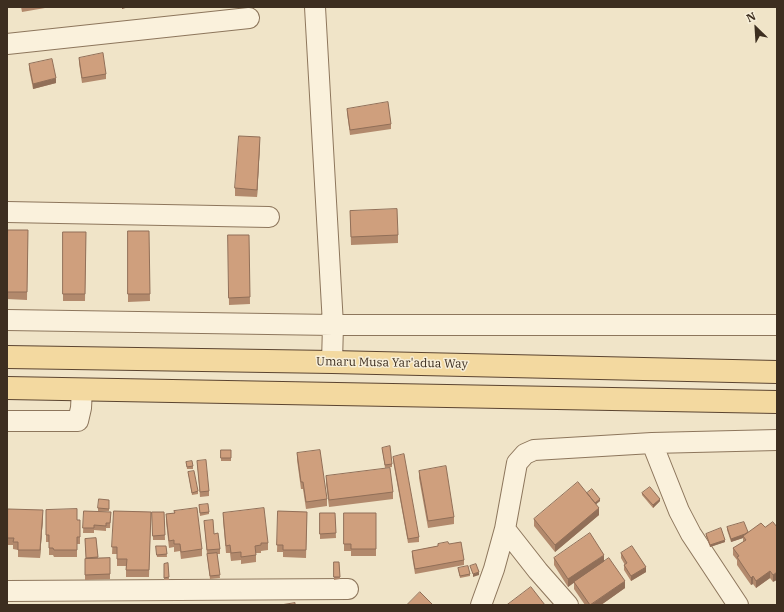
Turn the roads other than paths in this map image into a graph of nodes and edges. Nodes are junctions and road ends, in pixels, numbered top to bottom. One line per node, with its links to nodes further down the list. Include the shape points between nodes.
1 (315, 7): 7 (street)
2 (249, 18): 3 (street)
3 (7, 44)
4 (7, 212): 5 (street)
5 (269, 217)
6 (7, 320): 7 (street)
7 (333, 325): 8 (street); 10 (street)
8 (777, 325)
9 (7, 357): 10 (main road, Umaru Musa Yar'adua Way)
10 (332, 362): 11 (main road, Umaru Musa Yar'adua Way)
11 (777, 372)
12 (7, 388): 13 (main road)
13 (82, 389): 14 (main road); 15 (street, via 78,421)
14 (777, 402)
15 (7, 421)
16 (777, 440): 17 (street)
17 (652, 443): 18 (street, via 534,450 525,454 517,463); 23 (street, via 691,534)
18 (505, 529): 21 (street); 22 (street)
19 (348, 589): 20 (street)
20 (7, 591)
21 (481, 605)
22 (568, 605)
23 (738, 605)

